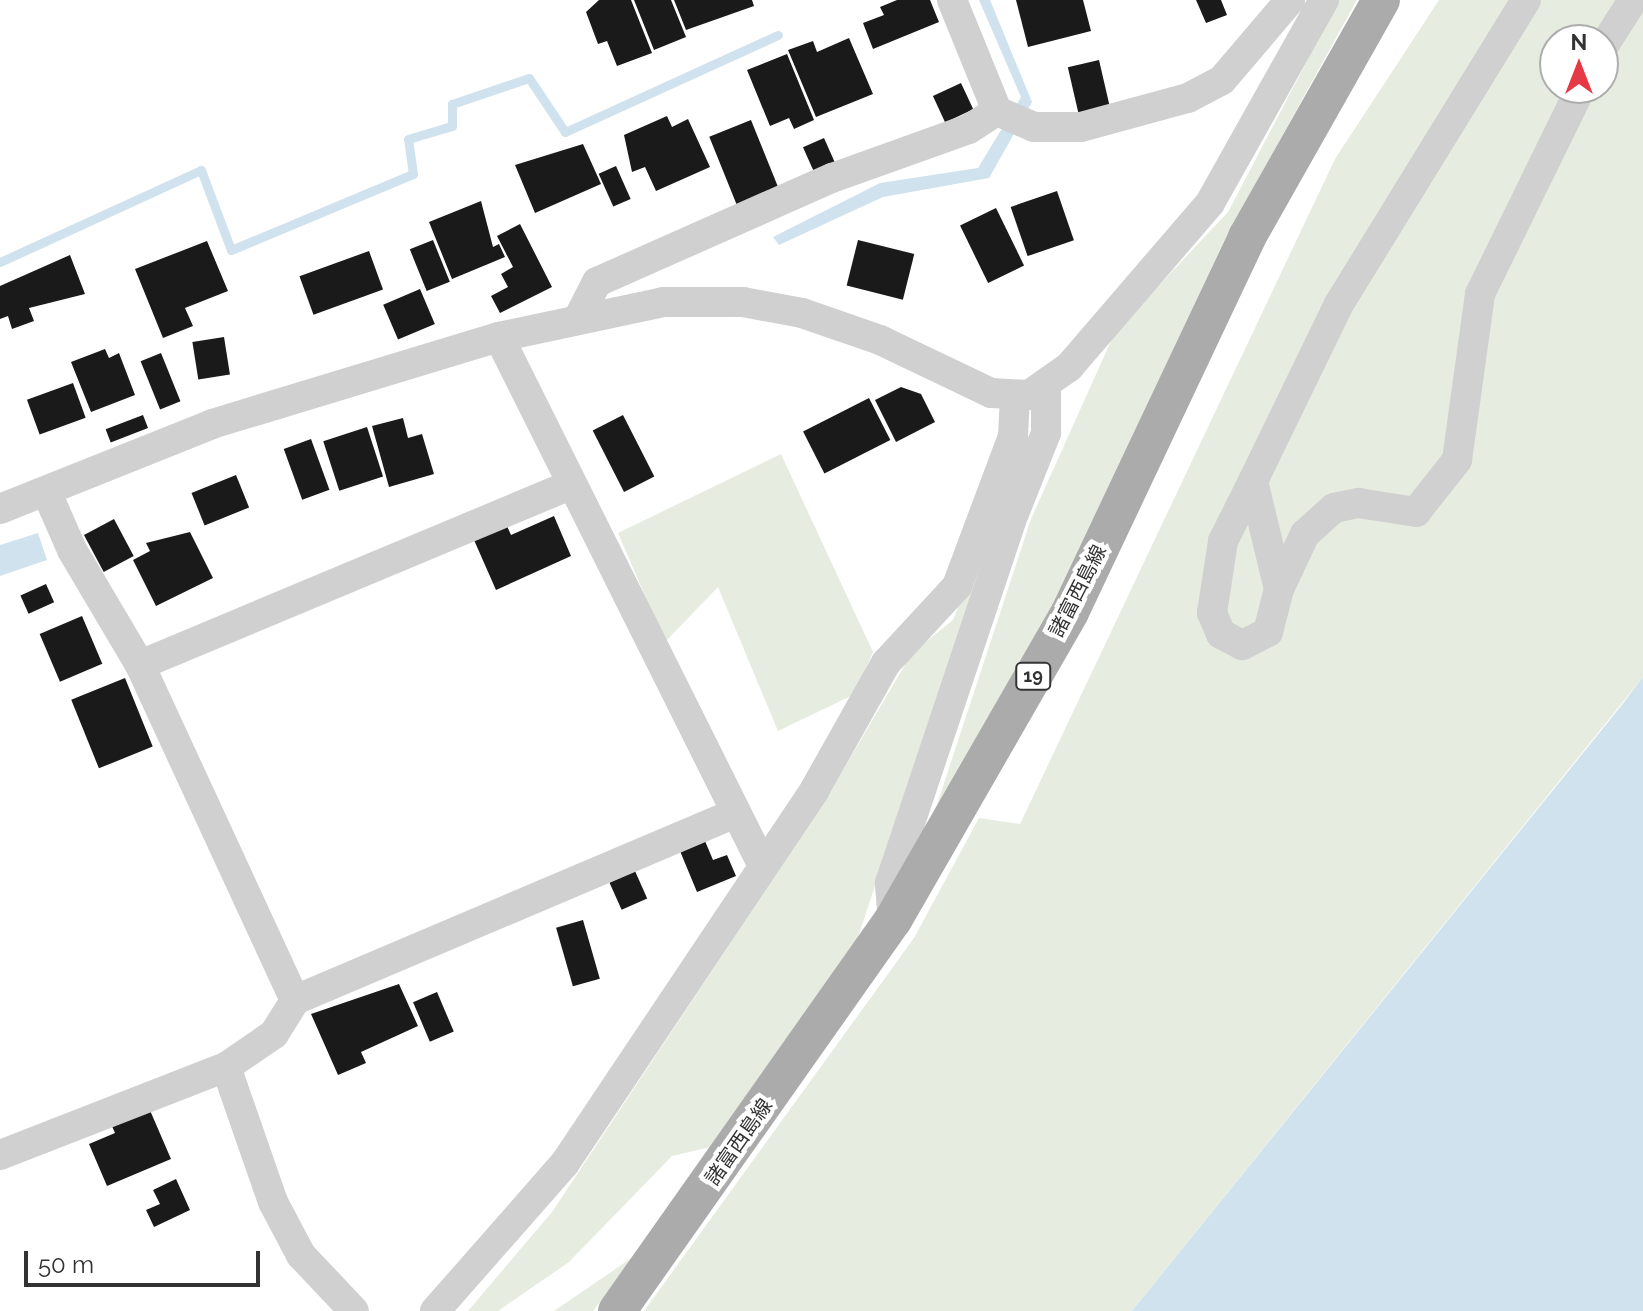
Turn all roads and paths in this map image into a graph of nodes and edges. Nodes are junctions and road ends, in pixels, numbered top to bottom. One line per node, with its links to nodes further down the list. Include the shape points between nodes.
1 (952, 0): 9 (street)
2 (1290, 0): 9 (street, via 1222,80 1188,98 1081,127)
3 (1324, 0): 12 (street, via 1210,203)
4 (1381, 0): 22 (main road, 諸富西島線 / 19, via 1247,237 1070,612)
5 (1526, 0): 14 (street, via 1339,304)
6 (1633, 0): 7 (street)
7 (1618, 24)
8 (1573, 104): 18 (street, via 1480,294 1457,460 1416,512 1358,503 1334,508 1305,534)
9 (1008, 117): 10 (street, via 832,178 597,282)
10 (580, 315): 11 (street); 13 (street, via 663,302 758,305 867,336 991,393)
11 (499, 337): 15 (street); 16 (street, via 212,424)
12 (1046, 387): 13 (street); 22 (street, via 1046,433 1011,521 890,883)
13 (1015, 396): 21 (street, via 1013,436 957,586 886,663 815,789)
14 (1253, 481): 18 (street); 18 (street, via 1223,541 1212,613 1221,634 1242,645 1268,632)
15 (570, 485): 19 (street); 20 (street)
16 (47, 493): 17 (street); 19 (street, via 72,550)
17 (0, 509)
18 (1279, 589)
19 (140, 665): 23 (street)
20 (733, 814): 21 (street); 23 (street)
21 (762, 864): 27 (street, via 565,1163)
22 (893, 920): 28 (main road, 諸富西島線 / 19)
23 (295, 1000): 24 (street, via 274,1034)
24 (226, 1067): 25 (street); 26 (street, via 273,1202 301,1255)
25 (0, 1155)
26 (354, 1311)
27 (435, 1311)
28 (617, 1311)

